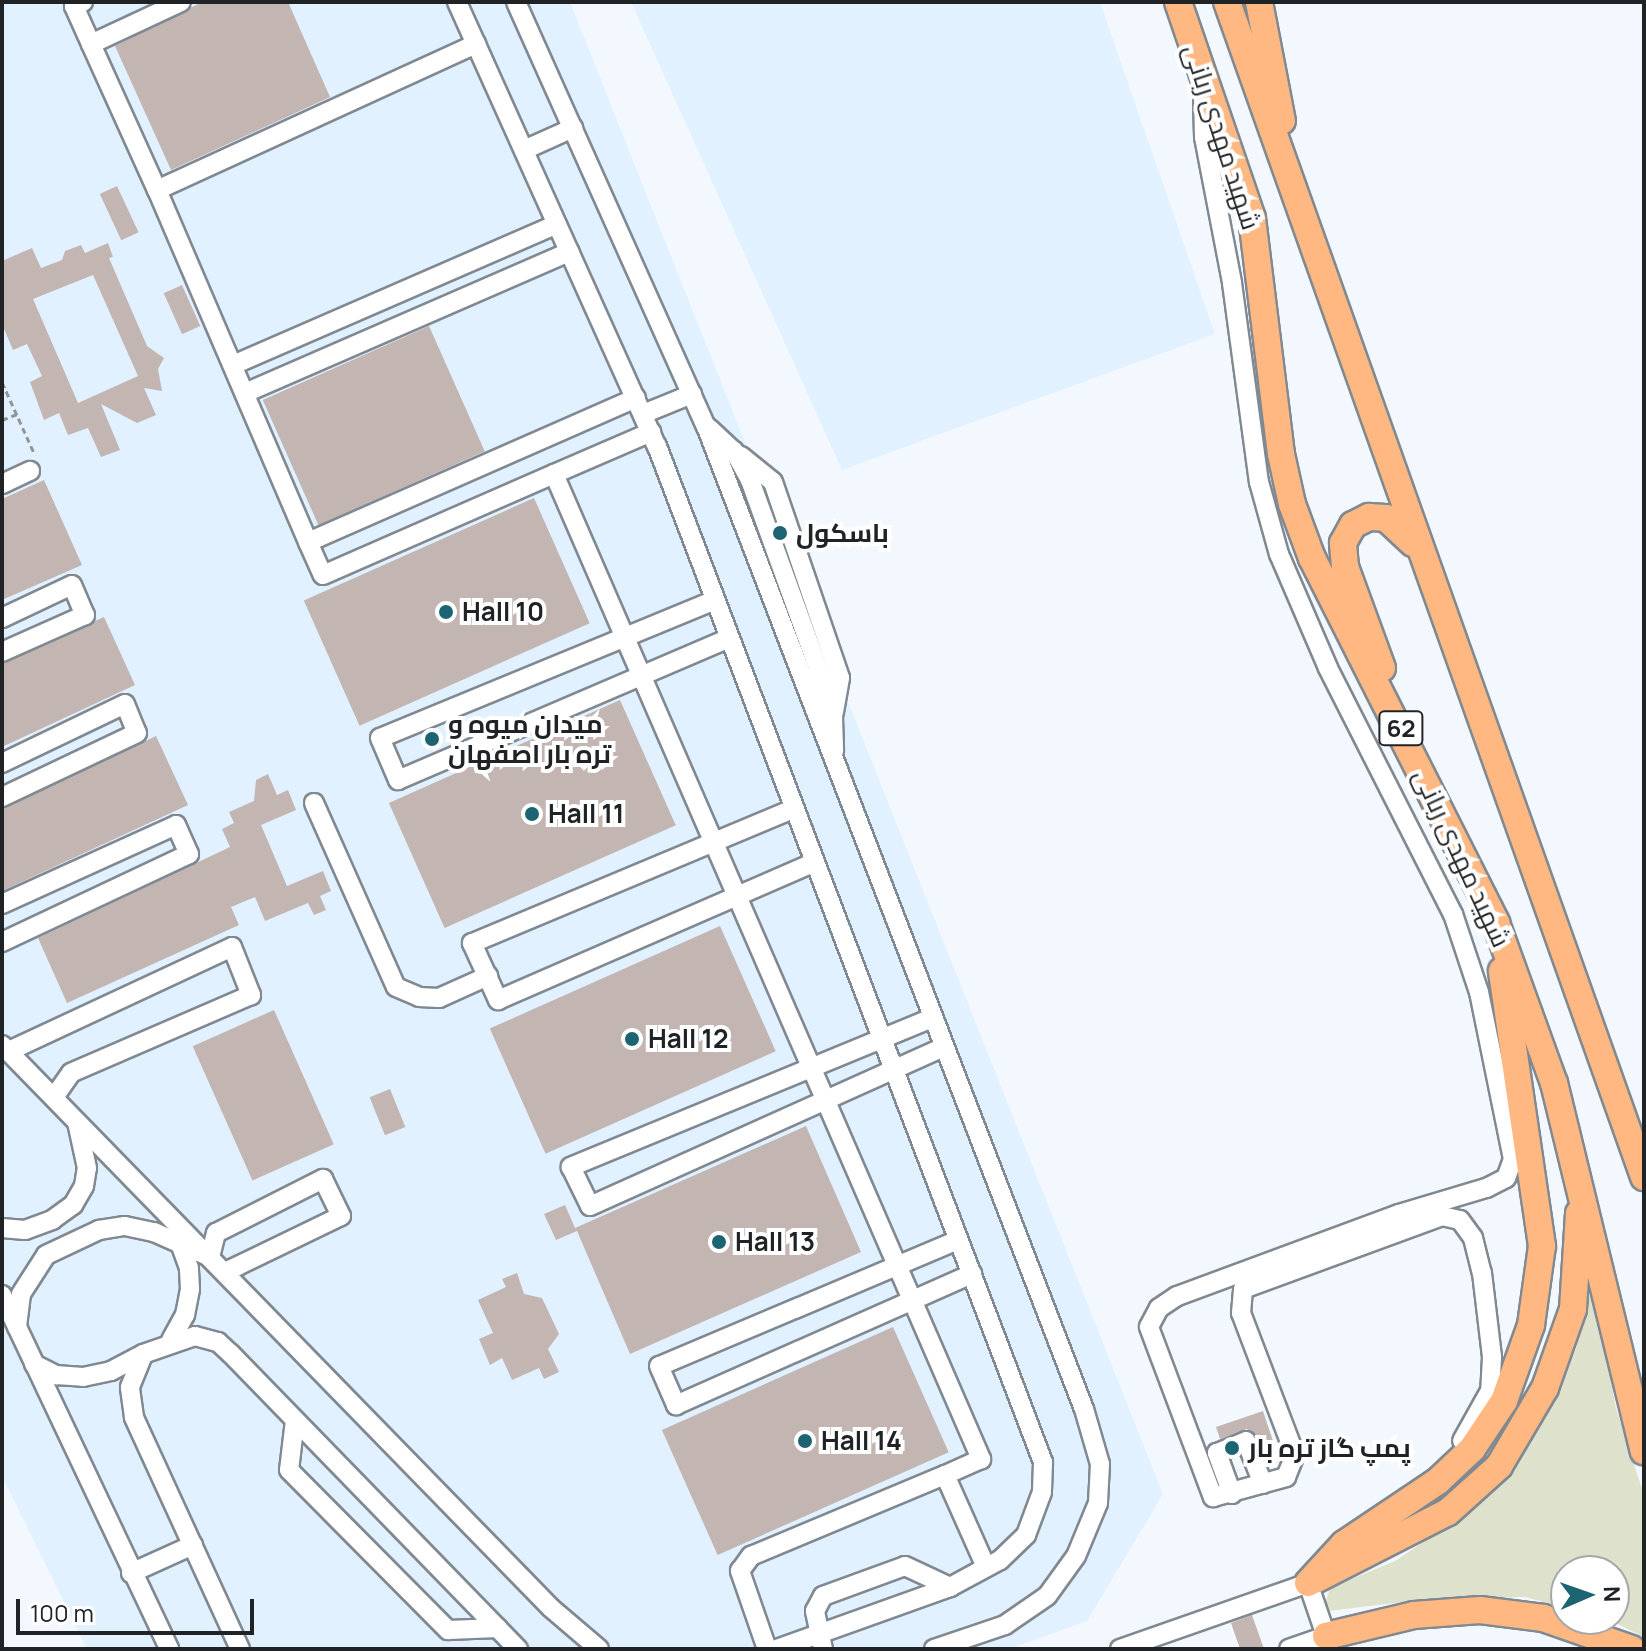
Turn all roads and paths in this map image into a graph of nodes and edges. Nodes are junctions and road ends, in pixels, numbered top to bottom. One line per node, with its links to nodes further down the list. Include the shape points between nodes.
1 (83, 2): 8 (lane, via 74,6)
2 (181, 2): 8 (lane)
3 (457, 2): 9 (lane)
4 (516, 2): 11 (lane)
5 (1178, 2): 10 (highway, شهید مهدی ربانی / 62)
6 (1227, 2): 13 (highway, شهید مهدی ربانی)
7 (1259, 2): 13 (highway)
8 (91, 44): 14 (lane)
9 (476, 44): 12 (lane); 14 (lane)
10 (1203, 73): 36 (highway, شهید مهدی ربانی / 62, via 1252,218 1292,504 1312,558); 78 (lane, via 1204,137 1232,283 1259,482 1279,554 1328,668 1453,914 1479,992 1513,1159 1506,1178 1486,1188 1258,1264 1159,1308 1149,1327 1204,1485 1213,1497)
11 (573, 128): 12 (lane); 20 (lane)
12 (524, 150): 15 (lane)
13 (1293, 188): 29 (highway, شهید مهدی ربانی)
14 (157, 190): 17 (lane)
15 (557, 224): 16 (lane); 17 (lane)
16 (570, 252): 19 (lane); 22 (lane)
17 (233, 365): 19 (lane)
18 (2, 382): 21 (path)
19 (245, 393): 28 (lane)
20 (692, 394): 22 (lane); 24 (lane)
21 (17, 414): 23 (path); 25 (path, via 40,466)
22 (643, 415): 26 (lane); 28 (lane); 30 (lane)
23 (2, 420)
24 (706, 426): 38 (lane); 38 (lane, via 773,482 840,678 833,718)
25 (30, 471): 27 (lane)
26 (554, 474): 28 (lane, via 323,575); 32 (lane)
27 (2, 484)
28 (308, 542)
29 (1418, 549): 36 (highway, via 1386,518 1369,517 1353,525 1343,543 1345,567 1374,635); 58 (highway, شهید مهدی ربانی)
30 (715, 600): 32 (lane); 33 (lane)
31 (2, 618): 34 (lane, via 72,585 85,615)
32 (625, 637): 35 (lane); 35 (lane, via 380,738 398,780)
33 (729, 638): 35 (lane); 41 (lane)
34 (2, 652)
35 (642, 675): 42 (lane)
36 (1393, 711): 46 (highway, شهید مهدی ربانی / 62)
37 (2, 763): 39 (lane, via 125,704 137,733)
38 (834, 766): 49 (lane)
39 (2, 797)
40 (314, 803): 48 (lane, via 396,987 439,998)
41 (793, 809): 42 (lane); 43 (lane)
42 (714, 842): 44 (lane); 48 (lane, via 472,943)
43 (813, 863): 44 (lane); 50 (lane)
44 (737, 896): 48 (lane, via 498,1000); 53 (lane)
45 (2, 904): 47 (lane, via 176,825 189,854)
46 (1496, 923): 59 (highway, شهید مهدی ربانی / 62, via 1554,1083); 79 (highway, via 1542,1246 1531,1325 1504,1401 1472,1449 1438,1481)
47 (2, 942)
48 (488, 976)
49 (932, 1018): 50 (lane); 51 (lane)
50 (879, 1039): 53 (lane); 54 (lane)
51 (943, 1047): 54 (lane); 94 (lane, via 1100,1464 1098,1503 1076,1556 1047,1596 1005,1625)
52 (5, 1048): 55 (lane); 55 (lane, via 232,947 251,995 71,1073)
53 (811, 1067): 56 (lane); 56 (lane, via 571,1167 590,1206)
54 (891, 1069): 56 (lane); 62 (lane)
55 (54, 1097): 57 (lane)
56 (826, 1099): 65 (lane)
57 (76, 1120): 60 (lane); 61 (lane, via 87,1168 73,1205 25,1230)
58 (1644, 1177)
59 (1580, 1191): 75 (highway, شهید مهدی ربانی / 62); 83 (highway, via 1573,1309 1545,1388 1499,1466 1448,1512 1382,1550)
60 (159, 1204): 63 (lane); 64 (lane)
61 (2, 1228)
62 (958, 1240): 65 (lane); 67 (lane)
63 (180, 1242): 64 (lane); 70 (lane, via 125,1226 99,1230 46,1255 21,1294); 71 (lane, via 190,1289 185,1315)
64 (210, 1257): 66 (lane); 66 (lane, via 216,1233 323,1179 341,1216)
65 (898, 1265): 69 (lane); 69 (lane, via 659,1366 676,1405)
66 (225, 1272): 91 (lane, via 551,1608)
67 (972, 1274): 69 (lane); 81 (lane, via 1043,1462 1042,1492 1026,1535)
68 (2, 1295): 70 (lane)
69 (913, 1300): 76 (lane, via 981,1459)
70 (17, 1327): 73 (lane)
71 (171, 1340): 72 (lane); 74 (lane, via 195,1336 218,1342)
72 (143, 1354): 73 (lane, via 83,1377 56,1375); 80 (lane, via 130,1387 134,1417)
73 (34, 1364): 82 (lane)
74 (295, 1420): 85 (lane); 85 (lane, via 289,1470 448,1630)
75 (1644, 1451)
76 (945, 1475): 81 (lane); 92 (lane, via 751,1556 740,1571)
77 (1263, 1484): 78 (lane); 78 (lane, via 1246,1441 1217,1453); 79 (lane, via 1286,1477 1295,1455 1241,1313 1243,1289 1442,1216 1460,1220 1473,1238 1492,1357 1490,1391 1469,1434)
78 (1232, 1494)
79 (1405, 1502): 83 (highway, via 1344,1544)
80 (193, 1545): 82 (lane); 89 (lane)
81 (986, 1567): 84 (lane)
82 (131, 1573): 88 (lane)
83 (1308, 1583): 86 (lane); 95 (lane)
84 (950, 1587): 87 (lane); 87 (lane, via 905,1566 823,1596 815,1611)
85 (498, 1628): 90 (lane)
86 (1326, 1636): 96 (lane); 97 (highway, via 1414,1615 1480,1610 1543,1618)
87 (821, 1642): 93 (lane)
88 (169, 1649)
89 (240, 1649)
90 (518, 1649)
91 (599, 1649)
92 (767, 1649)
93 (777, 1649)
94 (934, 1649)
95 (1120, 1649)
96 (1289, 1649)
97 (1632, 1649)

